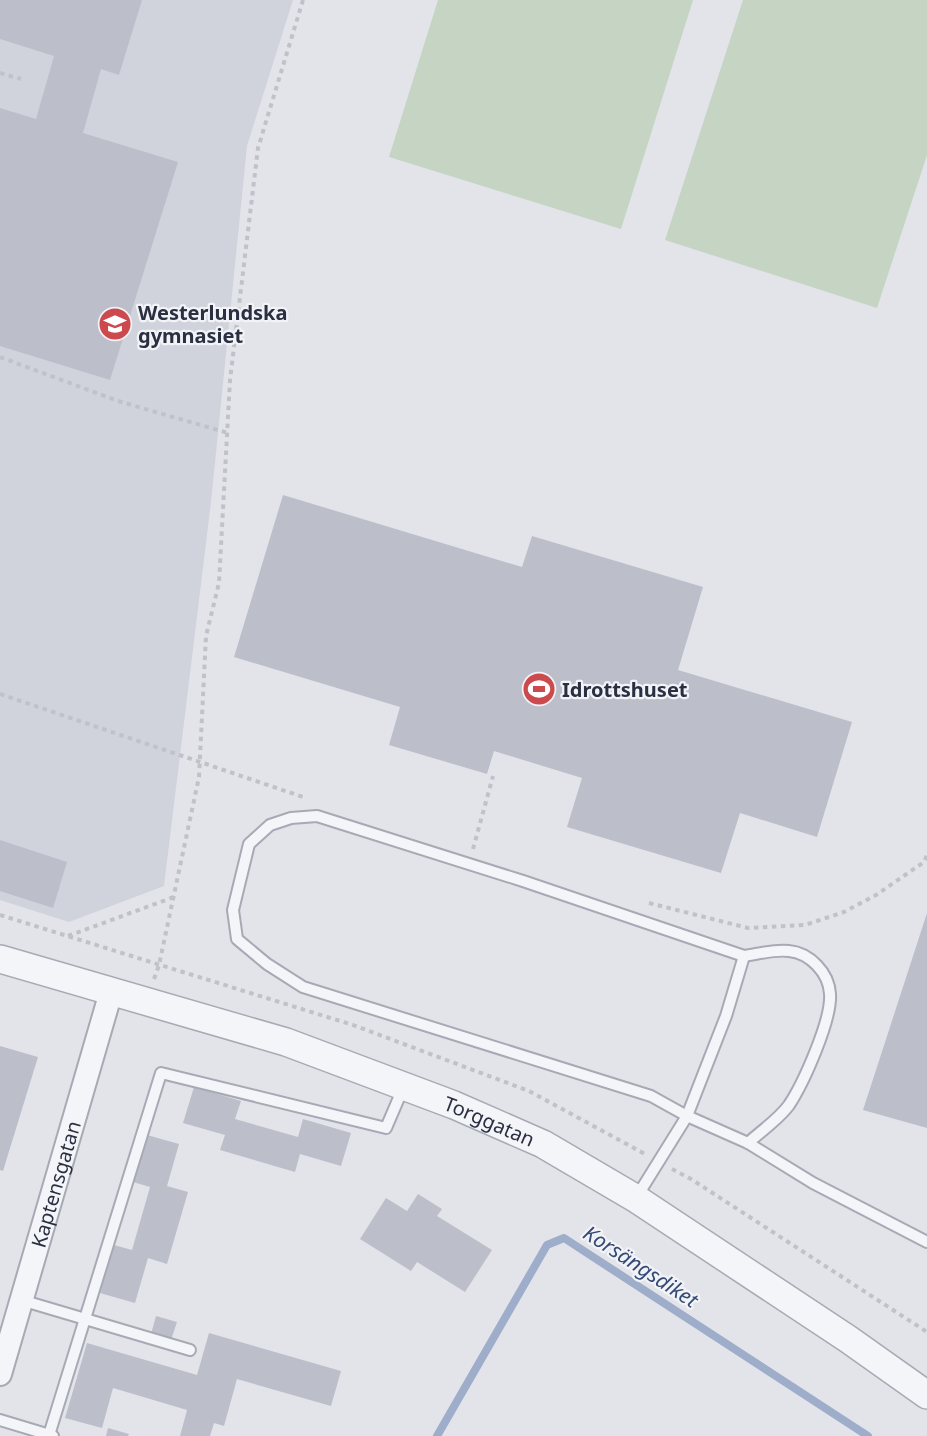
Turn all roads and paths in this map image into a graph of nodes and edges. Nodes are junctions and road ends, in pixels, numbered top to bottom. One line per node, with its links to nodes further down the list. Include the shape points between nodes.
1 (303, 0): 5 (path, via 258,148 230,380)
2 (0, 73): 3 (path)
3 (21, 79)
4 (0, 357): 5 (path, via 118,401)
5 (228, 433): 7 (path, via 219,583 206,636)
6 (0, 694): 7 (path)
7 (200, 761): 9 (path); 12 (path)
8 (493, 776): 11 (path)
9 (314, 801)
10 (927, 855): 13 (path, via 924,862 876,895 844,912 805,925 748,928)
11 (469, 864): 16 (lane); 20 (lane, via 317,816 291,818 270,825 249,844 233,910 237,939 303,987 651,1095)
12 (175, 896): 15 (path); 15 (path, via 159,965)
13 (645, 902)
14 (0, 915): 15 (path)
15 (67, 936)
16 (744, 956): 20 (lane, via 726,1016); 21 (lane, via 790,951 810,958 827,979 830,994 813,1061 788,1106)
17 (0, 959): 18 (street, Torggatan)
18 (111, 992): 19 (street, Torggatan, via 286,1042); 24 (street, Kaptensgatan)
19 (404, 1086): 22 (street, Torggatan, via 543,1144); 25 (lane, via 386,1128 161,1073)
20 (687, 1116): 21 (lane); 22 (lane)
21 (748, 1143): 23 (lane, via 813,1183)
22 (635, 1198): 28 (street, Torggatan)
23 (927, 1242)
24 (20, 1300): 25 (lane); 27 (street, Kaptensgatan)
25 (86, 1320): 26 (lane); 30 (lane)
26 (190, 1350)
27 (0, 1374)
28 (927, 1395)
29 (0, 1420): 30 (lane)
30 (51, 1436)

